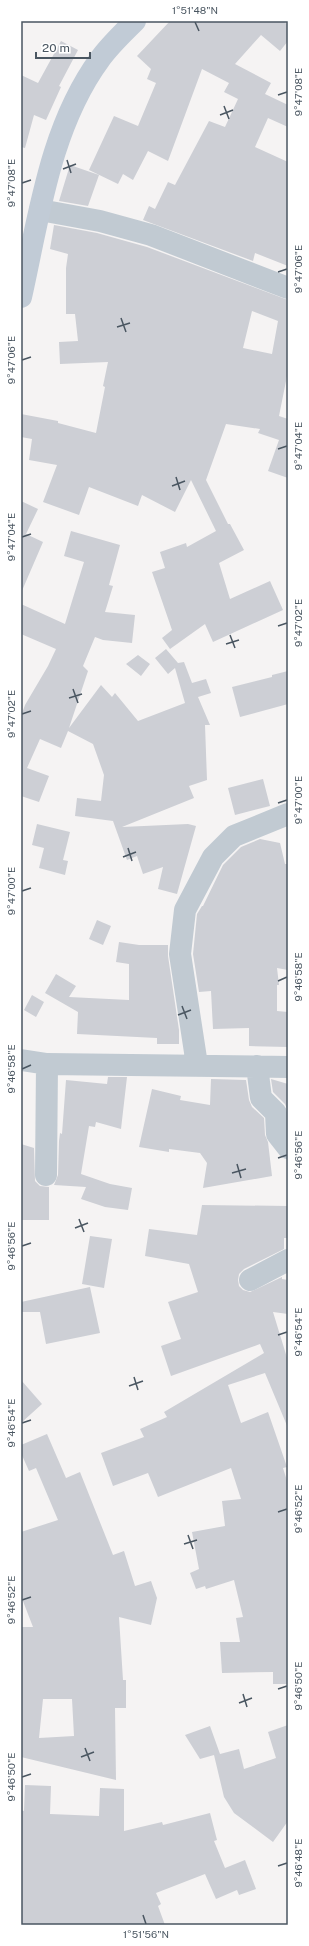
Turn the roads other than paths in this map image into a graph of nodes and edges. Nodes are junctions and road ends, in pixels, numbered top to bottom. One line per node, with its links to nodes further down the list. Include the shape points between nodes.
1 (135, 21): 2 (street, via 100,59 65,121)
2 (40, 210): 3 (street, via 100,221 151,235); 4 (street)
3 (288, 288)
4 (21, 297)
5 (288, 814): 8 (street, via 234,836 212,857 185,910 180,954)
6 (21, 1060): 7 (street)
7 (47, 1064): 8 (street); 12 (street)
8 (197, 1065): 9 (street)
9 (257, 1066): 10 (street); 11 (street, via 261,1098 276,1113 277,1134)
10 (288, 1067)
11 (288, 1148)
12 (46, 1175)
13 (288, 1260): 14 (street)
14 (250, 1280)

